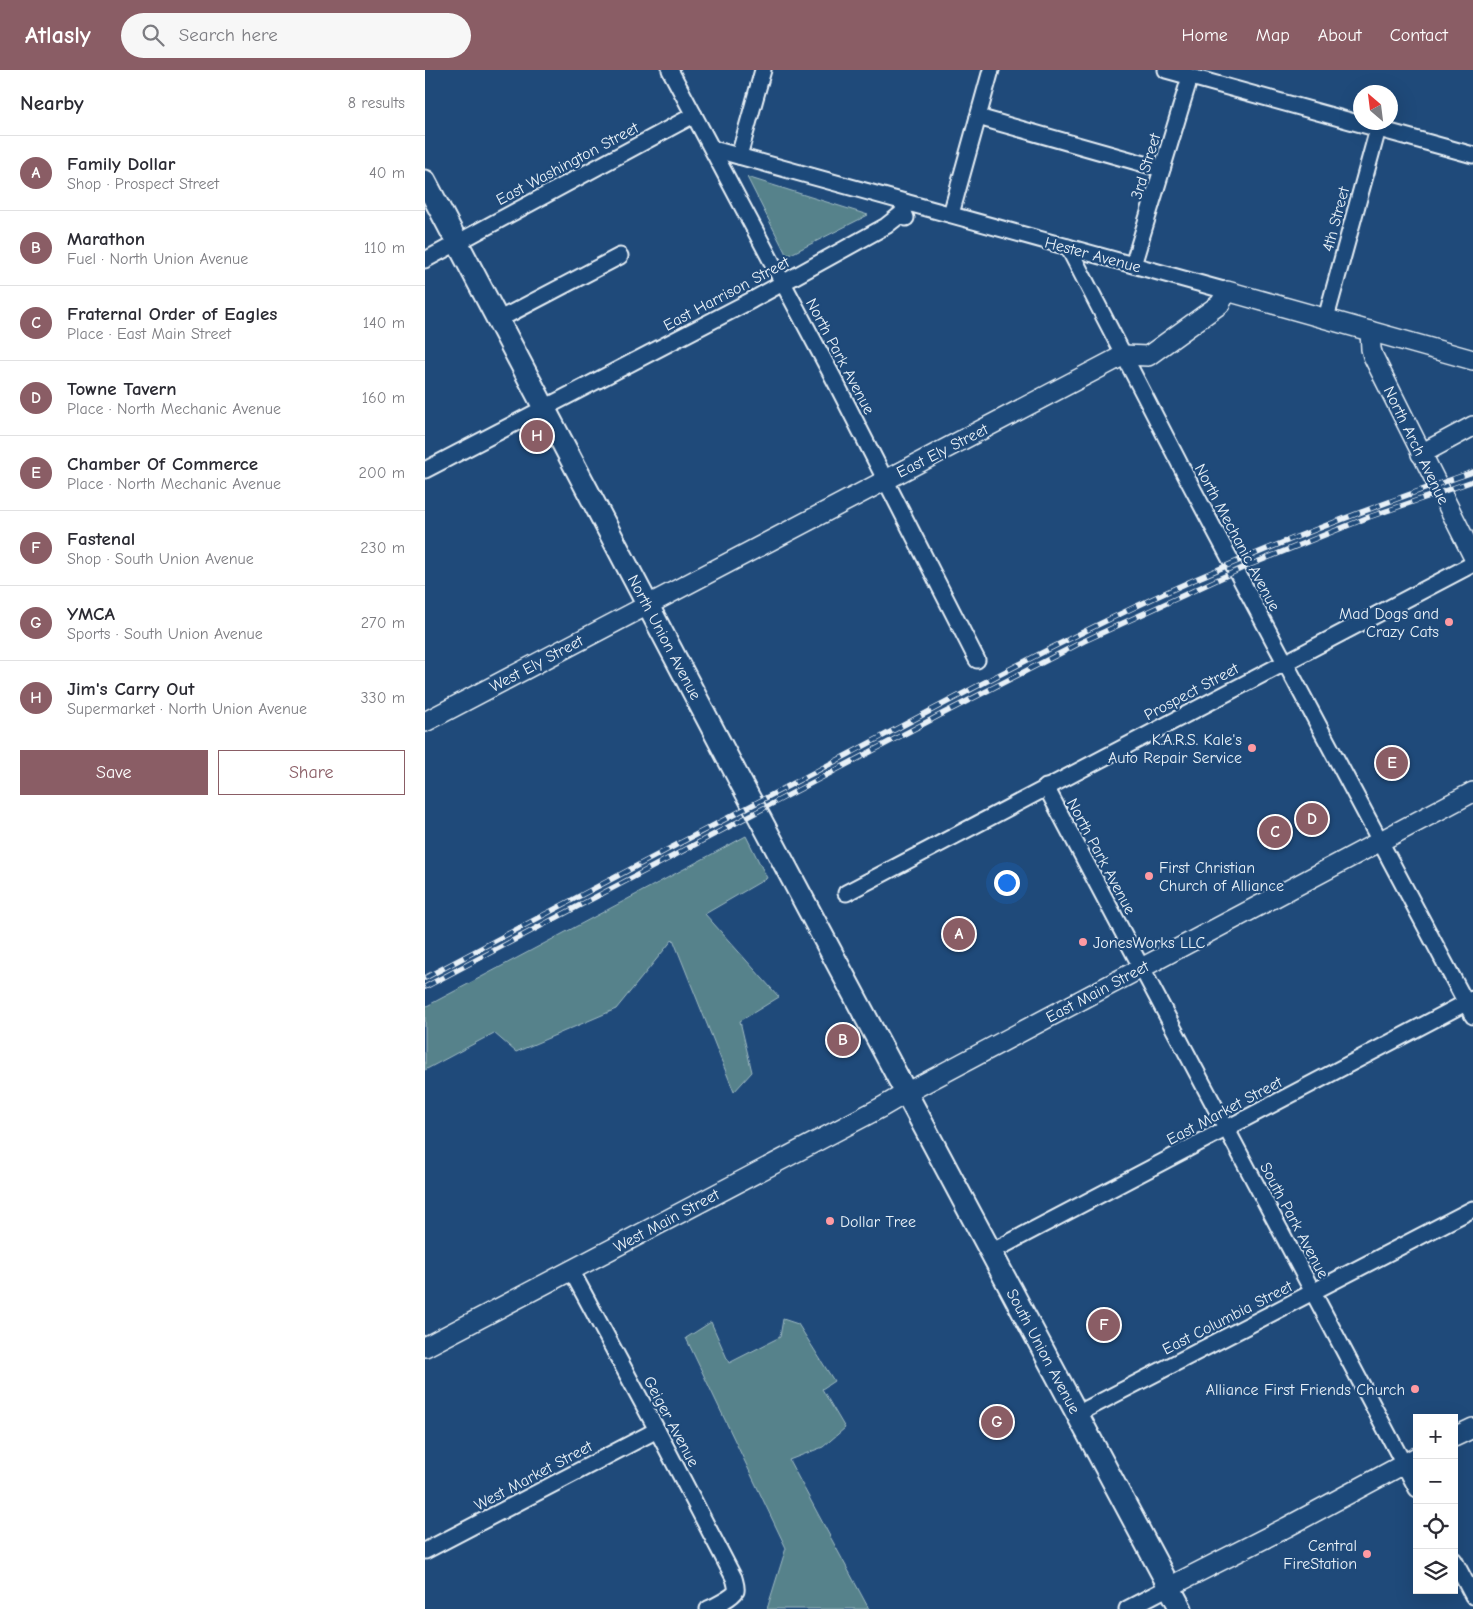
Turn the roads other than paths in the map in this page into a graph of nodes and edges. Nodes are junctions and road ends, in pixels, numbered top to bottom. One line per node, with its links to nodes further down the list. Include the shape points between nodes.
1 (670, 70): 6 (street, North Park Avenue)
2 (763, 70): 12 (street)
3 (991, 70): 7 (street)
4 (1166, 70): 5 (street)
5 (1190, 77): 8 (street); 14 (street, 3rd Street)
6 (694, 114): 11 (street, North Park Avenue); 18 (street, East Washington Street)
7 (978, 117): 14 (street); 17 (street)
8 (1353, 122)
9 (1378, 130): 25 (street, 4th Street)
10 (1382, 130): 13 (street)
11 (713, 149): 12 (street, Hester Avenue); 23 (street, North Park Avenue)
12 (739, 156): 16 (street, Hester Avenue)
13 (1473, 156)
14 (1162, 169): 22 (street, 3rd Street)
15 (425, 181): 18 (main road, North Union Avenue)
16 (905, 202): 17 (street, Hester Avenue); 23 (street, East Harrison Street, via 906,218 900,215 886,226)
17 (951, 214): 19 (street, Hester Avenue)
18 (457, 242): 21 (street, East Washington Street); 26 (main road, North Union Avenue)
19 (1068, 247): 22 (street, Hester Avenue); 28 (street, North Mechanic Avenue)
20 (620, 256): 26 (street)
21 (425, 260)
22 (1133, 265): 24 (street, Hester Avenue)
23 (782, 283): 30 (street, East Harrison Street); 34 (street, North Park Avenue)
24 (1227, 291): 25 (street, Hester Avenue); 28 (street, East Ely Street, via 1220,304 1148,356)
25 (1325, 318): 27 (street, Hester Avenue)
26 (498, 320): 30 (main road, North Union Avenue)
27 (1370, 331): 29 (street, Hester Avenue); 32 (street, North Arch Avenue, via 1373,356)
28 (1123, 355): 34 (street, East Ely Street); 39 (street, North Mechanic Avenue)
29 (1473, 360)
30 (544, 408): 33 (street, East Harrison Street); 37 (main road, North Union Avenue)
31 (1473, 426): 32 (street)
32 (1421, 454): 35 (street, North Arch Avenue)
33 (425, 470)
34 (885, 479): 37 (street, East Ely Street); 38 (street, North Park Avenue)
35 (1473, 556)
36 (1473, 564): 39 (street, Prospect Street)
37 (647, 604): 40 (street, West Ely Street); 47 (main road, North Union Avenue)
38 (977, 660)
39 (1285, 661): 41 (street, Prospect Street); 43 (street, North Mechanic Avenue)
40 (425, 722)
41 (1046, 787): 44 (street, Prospect Street); 45 (street, North Park Avenue)
42 (1473, 792): 43 (street, East Main Street)
43 (1380, 841): 45 (street, East Main Street); 46 (street, North Mechanic Avenue)
44 (845, 893)
45 (1141, 968): 47 (street, East Main Street); 48 (street, South Park Avenue)
46 (1471, 1006): 48 (street, East Market Street)
47 (906, 1093): 50 (main road, South Union Avenue); 51 (street, West Main Street)
48 (1226, 1128): 50 (street, East Market Street); 52 (street, South Park Avenue)
49 (1473, 1208): 52 (street, East Columbia Street)
50 (991, 1252): 54 (main road, South Union Avenue)
51 (571, 1270): 53 (street, West Main Street); 56 (street, Geiger Avenue)
52 (1313, 1292): 54 (street, East Columbia Street); 58 (street, South Park Avenue)
53 (425, 1347)
54 (1077, 1414): 62 (main road, South Union Avenue)
55 (1473, 1428): 57 (street)
56 (657, 1430): 60 (street, West Market Street); 64 (street, Geiger Avenue, via 735,1578 734,1593)
57 (1458, 1436)
58 (1410, 1460): 59 (street, South Park Avenue); 62 (street)
59 (1413, 1472)
60 (425, 1551)
61 (1458, 1568): 63 (street)
62 (1169, 1587): 65 (street); 66 (main road, South Union Avenue)
63 (1473, 1596)
64 (708, 1609)
65 (1127, 1609)
66 (1181, 1609)

